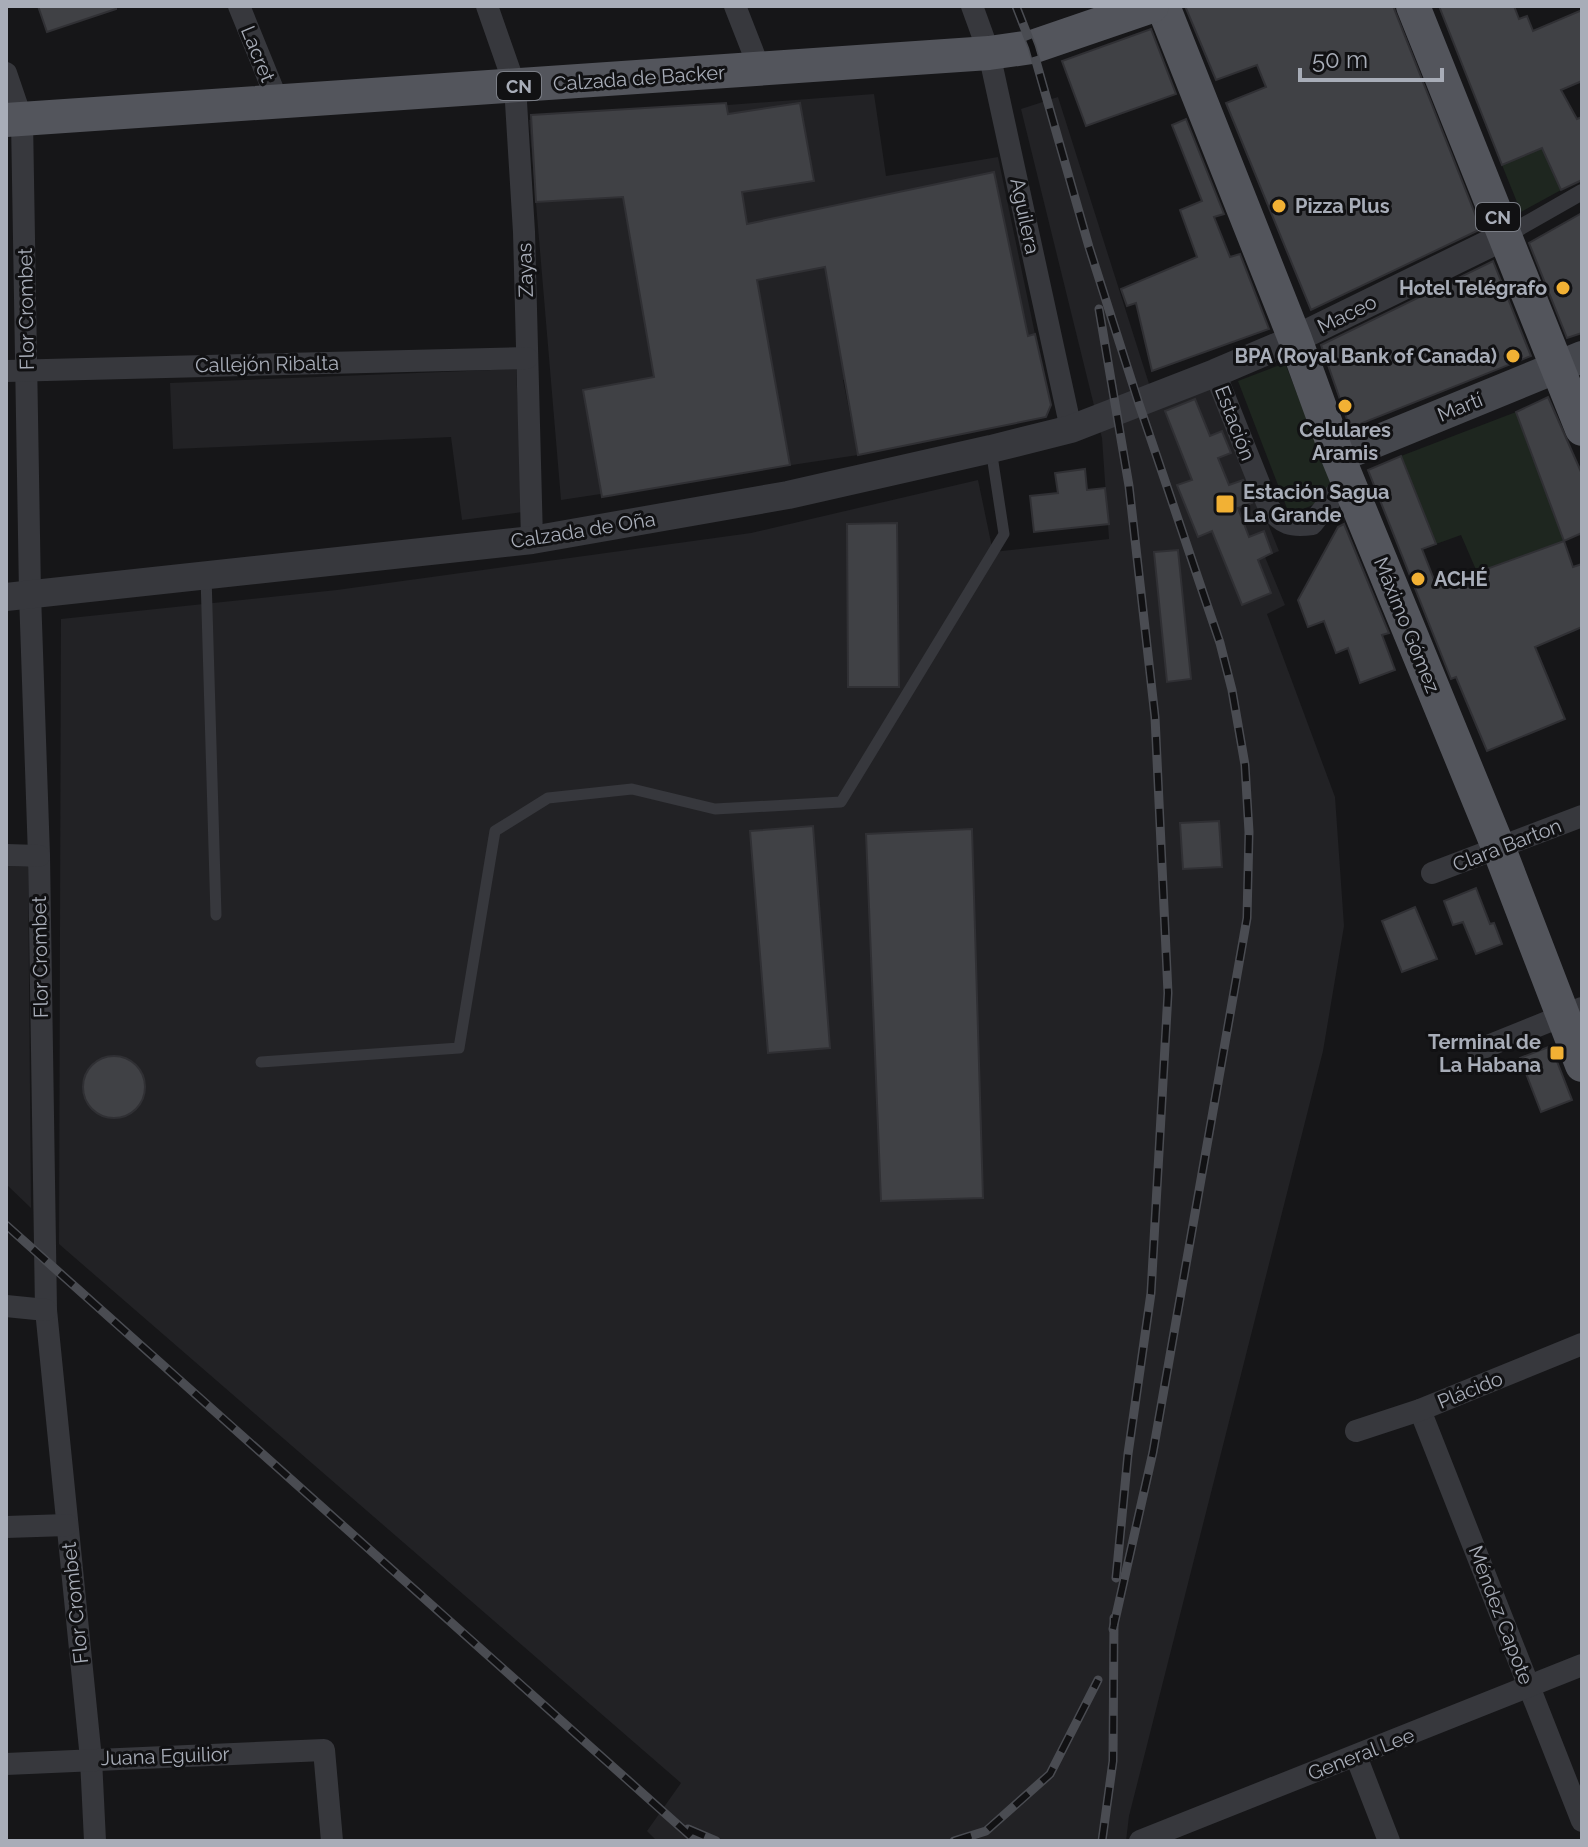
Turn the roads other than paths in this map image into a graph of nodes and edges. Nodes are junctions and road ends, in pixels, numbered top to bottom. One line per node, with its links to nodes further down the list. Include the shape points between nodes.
1 (239, 6): 12 (street, Lacret)
2 (487, 6): 11 (street, Zayas)
3 (735, 6): 9 (street)
4 (972, 6): 8 (street, Aguilera)
5 (1152, 6): 8 (main road, Calzada de Backer / CN, via 1032,47)
6 (1163, 6): 16 (main road, Máximo Gómez)
7 (1413, 6): 15 (main road, CN)
8 (989, 53): 9 (main road, Calzada de Backer / CN); 22 (street, Aguilera)
9 (760, 70): 11 (main road, Calzada de Backer / CN)
10 (6, 73): 13 (street, Flor Crombet)
11 (515, 86): 12 (main road, Calzada de Backer / CN); 17 (street, Zayas)
12 (278, 102): 13 (main road, Calzada de Backer / CN)
13 (14, 120): 19 (street, Flor Crombet)
14 (1582, 192): 15 (street, Maceo)
15 (1505, 236): 16 (street, Maceo); 18 (main road, CN)
16 (1295, 339): 20 (street, Maceo); 25 (main road, Máximo Gómez)
17 (527, 358): 19 (street, Callejón Ribalta); 26 (street, Zayas)
18 (1570, 362): 23 (main road, CN); 25 (main road, Martí, via 1370,444)
19 (17, 371): 28 (street, Flor Crombet)
20 (1215, 373): 21 (street, Maceo); 25 (street, Estación, via 1269,508 1280,522 1312,524)
21 (1147, 400): 22 (street, Calzada de Oña)
22 (1071, 429): 24 (street, Calzada de Oña)
23 (1582, 429)
24 (991, 449): 26 (street, Calzada de Oña, via 788,495); 37 (lane, via 1004,534 841,802 715,809 632,789 548,798 495,831 459,1048)
25 (1348, 482): 30 (main road, Máximo Gómez)
26 (532, 540): 27 (street, Calzada de Oña)
27 (206, 575): 28 (street, Calzada de Oña); 34 (lane)
28 (18, 596): 32 (street, Flor Crombet)
29 (1582, 816): 30 (street, Clara Barton)
30 (1499, 849): 33 (street, Clara Barton); 35 (main road, Máximo Gómez)
31 (6, 855): 32 (street)
32 (39, 856): 40 (street, Flor Crombet)
33 (1432, 873)
34 (216, 915)
35 (1573, 1012): 36 (street); 38 (main road, Máximo Gómez)
36 (1478, 1050)
37 (261, 1062)
38 (1582, 1065)
39 (6, 1306): 40 (street)
40 (46, 1310): 44 (street, Flor Crombet)
41 (1582, 1344): 42 (street, Plácido)
42 (1420, 1410): 43 (street, Plácido); 47 (street, Méndez Capote)
43 (1356, 1431)
44 (67, 1525): 45 (street); 49 (street, Flor Crombet)
45 (6, 1527)
46 (1582, 1665): 47 (street, General Lee)
47 (1529, 1687): 48 (street, General Lee); 51 (street, Méndez Capote)
48 (1356, 1756): 54 (street, General Lee); 55 (street)
49 (91, 1759): 50 (street, Juana Eguilior); 52 (street, Flor Crombet); 53 (street, Juana Eguilior, via 324,1750)
50 (6, 1764)
51 (1582, 1821)
52 (95, 1841)
53 (332, 1841)
54 (1140, 1841)
55 (1389, 1841)

